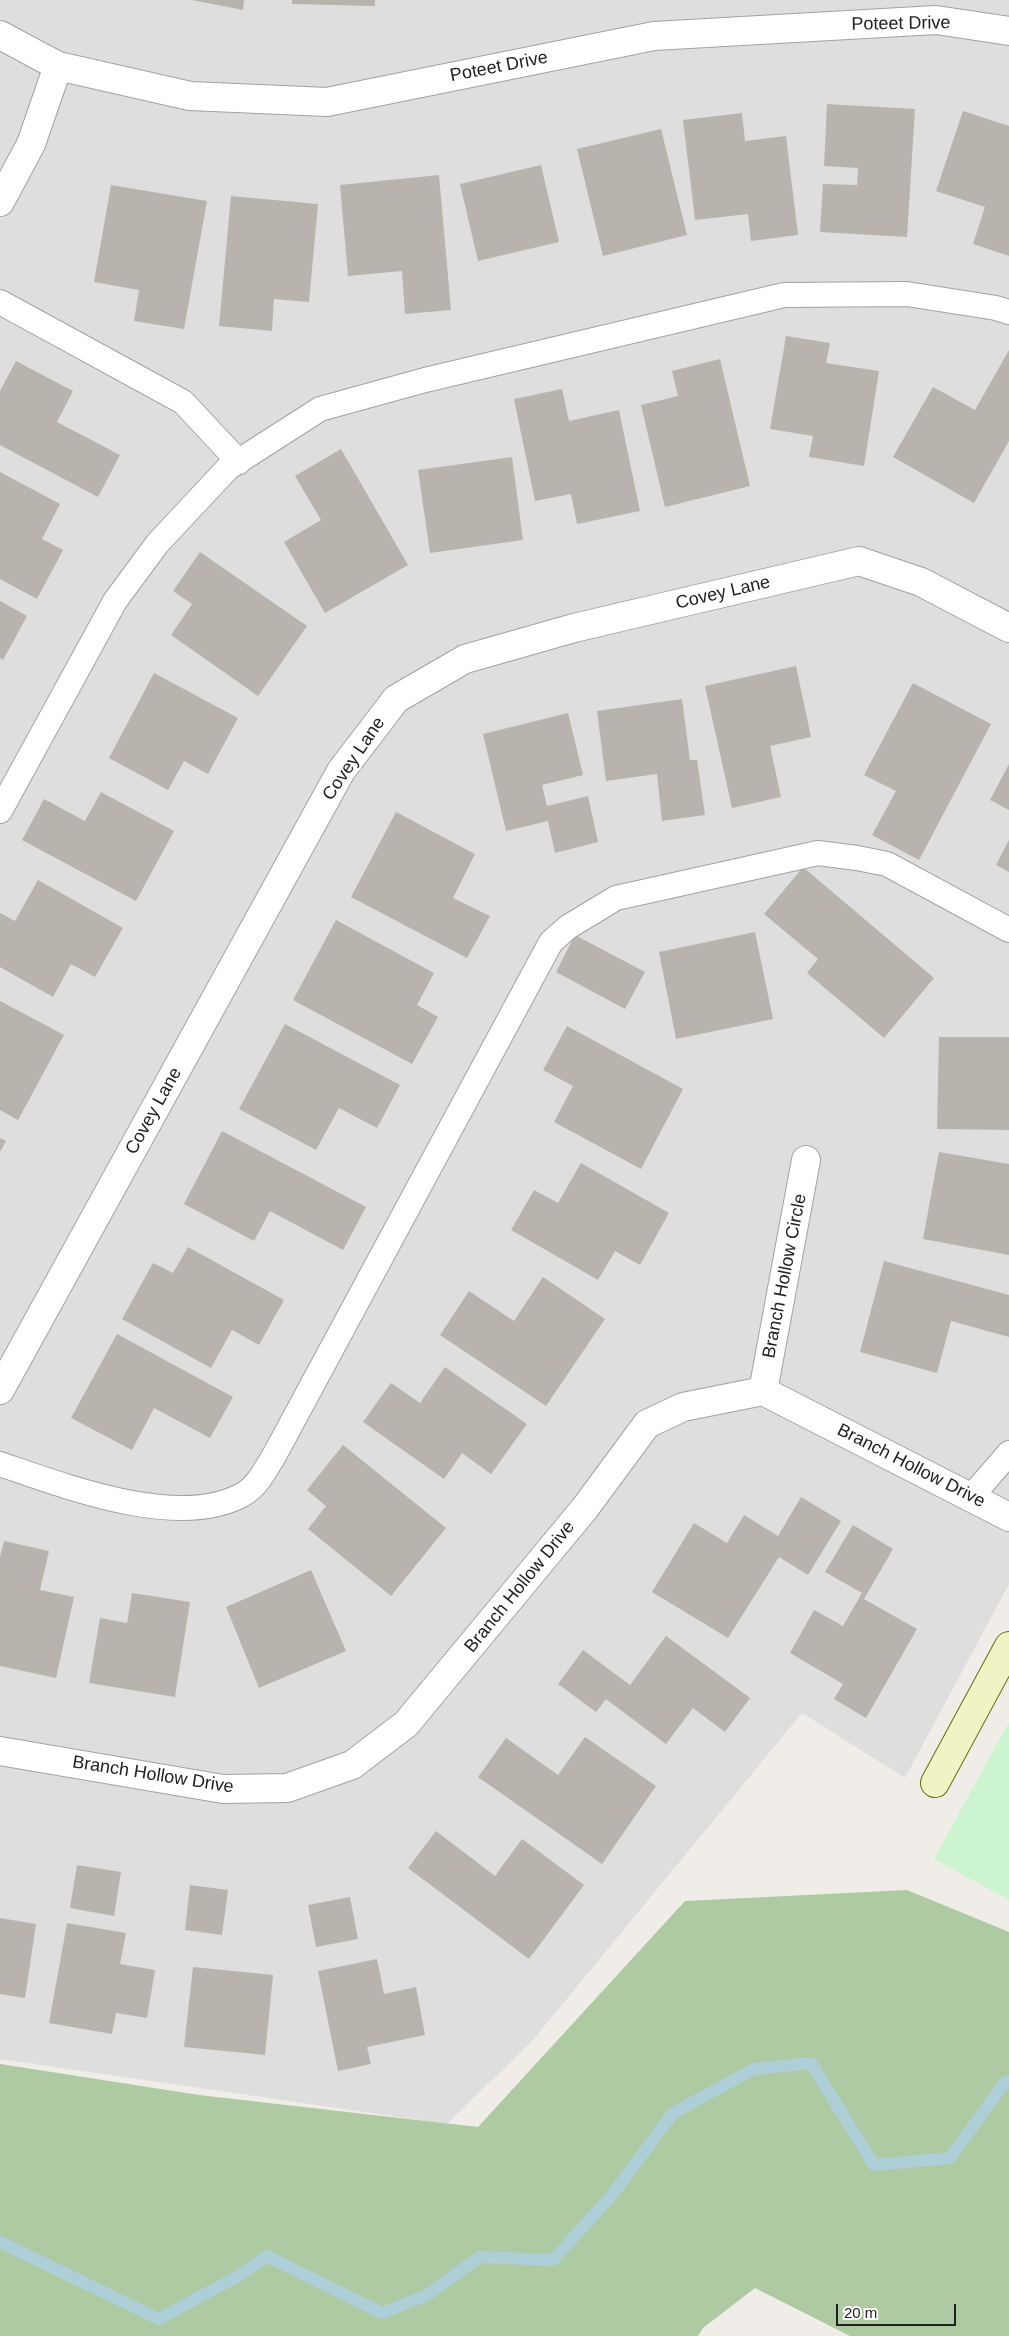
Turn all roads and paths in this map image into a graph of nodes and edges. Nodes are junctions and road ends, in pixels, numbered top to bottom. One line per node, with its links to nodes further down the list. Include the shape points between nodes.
1 (937, 10): 2 (street, Poteet Drive); 4 (street, Poteet Drive, via 654,36 327,102 190,96)
2 (1009, 31)
3 (0, 35): 4 (street, Poteet Drive)
4 (58, 66): 5 (street, via 31,144)
5 (0, 202)
6 (0, 302): 8 (lane, via 183,402)
7 (1009, 312): 8 (lane, via 906,294 784,294 425,380 320,409)
8 (239, 462): 10 (lane, via 228,468 157,544 115,601)
9 (1009, 628): 13 (street, Covey Lane, via 921,582 859,561 574,628 465,659 396,699 341,771)
10 (0, 811)
11 (1009, 930): 16 (lane, via 887,864 818,853 616,898 550,942 257,1483 242,1495 218,1504 168,1509 90,1494)
12 (806, 1160): 14 (street, Branch Hollow Circle)
13 (0, 1390)
14 (763, 1391): 17 (street, Branch Hollow Drive); 20 (street, Branch Hollow Drive, via 683,1406 647,1424 585,1508 406,1724 352,1765 287,1788 223,1789)
15 (1009, 1453): 17 (lane)
16 (0, 1464)
17 (972, 1497): 18 (street, Branch Hollow Drive)
18 (1009, 1517)
19 (1009, 1646): 21 (street)
20 (0, 1751)
21 (934, 1783)

